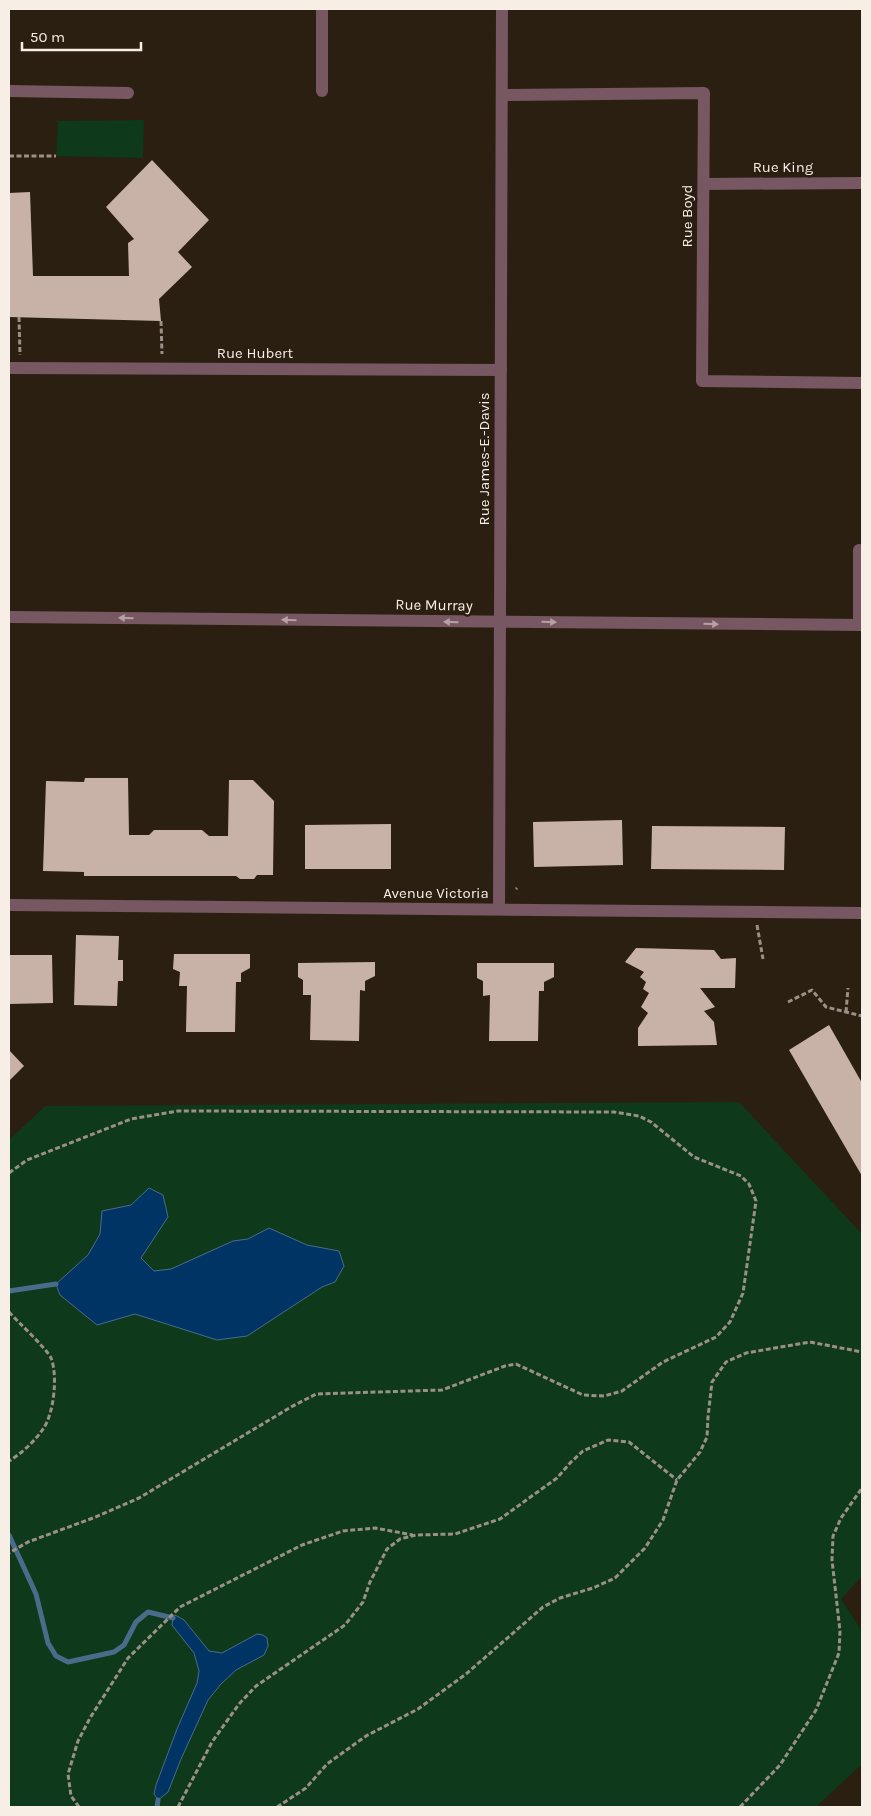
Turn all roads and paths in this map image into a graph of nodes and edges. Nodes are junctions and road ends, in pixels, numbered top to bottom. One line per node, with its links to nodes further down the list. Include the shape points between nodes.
1 (322, 9): 4 (street)
2 (502, 9): 6 (street, Rue James-E.-Davis)
3 (9, 91): 5 (street)
4 (322, 91)
5 (128, 93)
6 (502, 95): 10 (street, Rue Boyd, via 704,93); 16 (street, Rue James-E.-Davis)
7 (9, 156): 8 (path)
8 (56, 156)
9 (862, 183): 10 (street, Rue King)
10 (704, 184): 17 (street, Rue Boyd, via 702,381)
11 (18, 317): 13 (path)
12 (161, 321): 14 (path)
13 (20, 354)
14 (162, 354)
15 (9, 368): 16 (street, Rue Hubert)
16 (501, 370): 20 (street, Rue James-E.-Davis)
17 (862, 383)
18 (859, 550): 21 (street, Rue Murray)
19 (9, 617): 20 (street, Rue Murray, one-way to 19)
20 (500, 622): 21 (street, Rue Murray, one-way to 21); 23 (street, Rue James-E.-Davis)
21 (861, 625)
22 (9, 905): 23 (street, Avenue Victoria)
23 (499, 909): 24 (street, Avenue Victoria)
24 (755, 912): 25 (street, Avenue Victoria); 26 (path)
25 (862, 913)
26 (763, 959)
27 (848, 988): 29 (path)
28 (788, 1002): 29 (path, via 812,990 826,1007)
29 (846, 1012): 30 (path)
30 (862, 1016)
31 (9, 1173): 38 (path, via 27,1160 131,1118 178,1111 614,1112 639,1116 651,1122 694,1157 741,1176 749,1184 756,1201 743,1293 730,1322 716,1337 663,1362 622,1390 604,1396 583,1394 516,1364 442,1390 316,1394 139,1498 28,1542)
32 (9, 1312): 34 (path, via 50,1356 55,1372 53,1401 44,1428)
33 (862, 1352): 35 (path, via 810,1342 746,1352 726,1362 712,1382 707,1437 700,1452)
34 (9, 1461)
35 (677, 1480): 37 (path, via 629,1442 608,1440 584,1451 557,1478 500,1519 455,1534); 41 (path, via 663,1520 645,1548 615,1578 543,1607 466,1674 418,1709 366,1736 328,1764 306,1788)
36 (862, 1488): 42 (path, via 833,1536 839,1653 816,1710 791,1750)
37 (416, 1535): 39 (path, via 375,1528 343,1531 302,1545 180,1607 128,1658 78,1741 68,1774 71,1796); 40 (path, via 400,1539 387,1549 363,1602 345,1626 256,1686 238,1704 212,1742)
38 (9, 1553)
39 (80, 1807)
40 (178, 1807)
41 (278, 1807)
42 (740, 1807)

